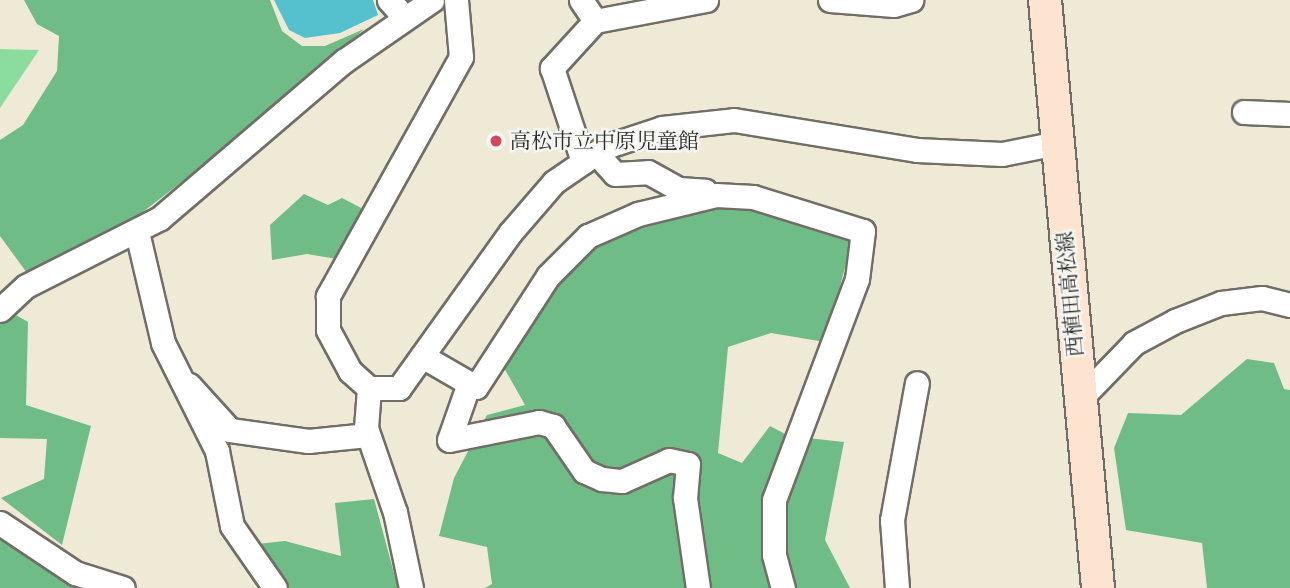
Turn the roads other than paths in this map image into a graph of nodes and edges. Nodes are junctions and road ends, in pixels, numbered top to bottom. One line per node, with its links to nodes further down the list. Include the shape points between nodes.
1 (389, 0): 9 (street)
2 (432, 0): 9 (street)
3 (456, 0): 23 (street, via 461,57 328,296 328,330 350,371)
4 (581, 0): 10 (street)
5 (706, 0): 10 (street)
6 (830, 0): 7 (street, via 894,5)
7 (911, 0)
8 (1045, 0): 13 (main road, 西植田高松線)
9 (405, 18): 16 (street)
10 (594, 20): 14 (street, via 552,68)
11 (1244, 111): 12 (street)
12 (1290, 114)
13 (1057, 143): 14 (street, via 1002,154 917,150 734,120 662,128); 24 (main road, 西植田高松線)
14 (590, 157): 15 (street, via 615,174 648,172 679,190); 19 (street, via 554,182 510,233)
15 (716, 195): 21 (street, via 638,214 588,236 548,276 476,387); 31 (street, via 753,197 863,231 857,279 774,500 774,555)
16 (136, 232): 18 (street, via 26,286); 20 (street, via 163,343)
17 (1290, 305): 24 (street, via 1262,298 1221,303 1174,321 1134,343)
18 (0, 310)
19 (422, 356): 21 (street); 23 (street, via 400,388)
20 (181, 379): 25 (street, via 208,399 230,430 308,441); 28 (street, via 217,451 232,526)
21 (469, 383): 30 (street, via 449,440 540,422 559,431 584,471 603,479 622,481 669,460 688,464 685,498)
22 (917, 383): 32 (street, via 892,520)
23 (369, 388): 25 (street)
24 (1080, 399): 33 (main road, 西植田高松線)
25 (368, 435): 29 (street, via 395,512)
26 (0, 523): 27 (street, via 75,573)
27 (122, 588)
28 (275, 588)
29 (411, 588)
30 (698, 588)
31 (783, 588)
32 (897, 588)
33 (1098, 588)

